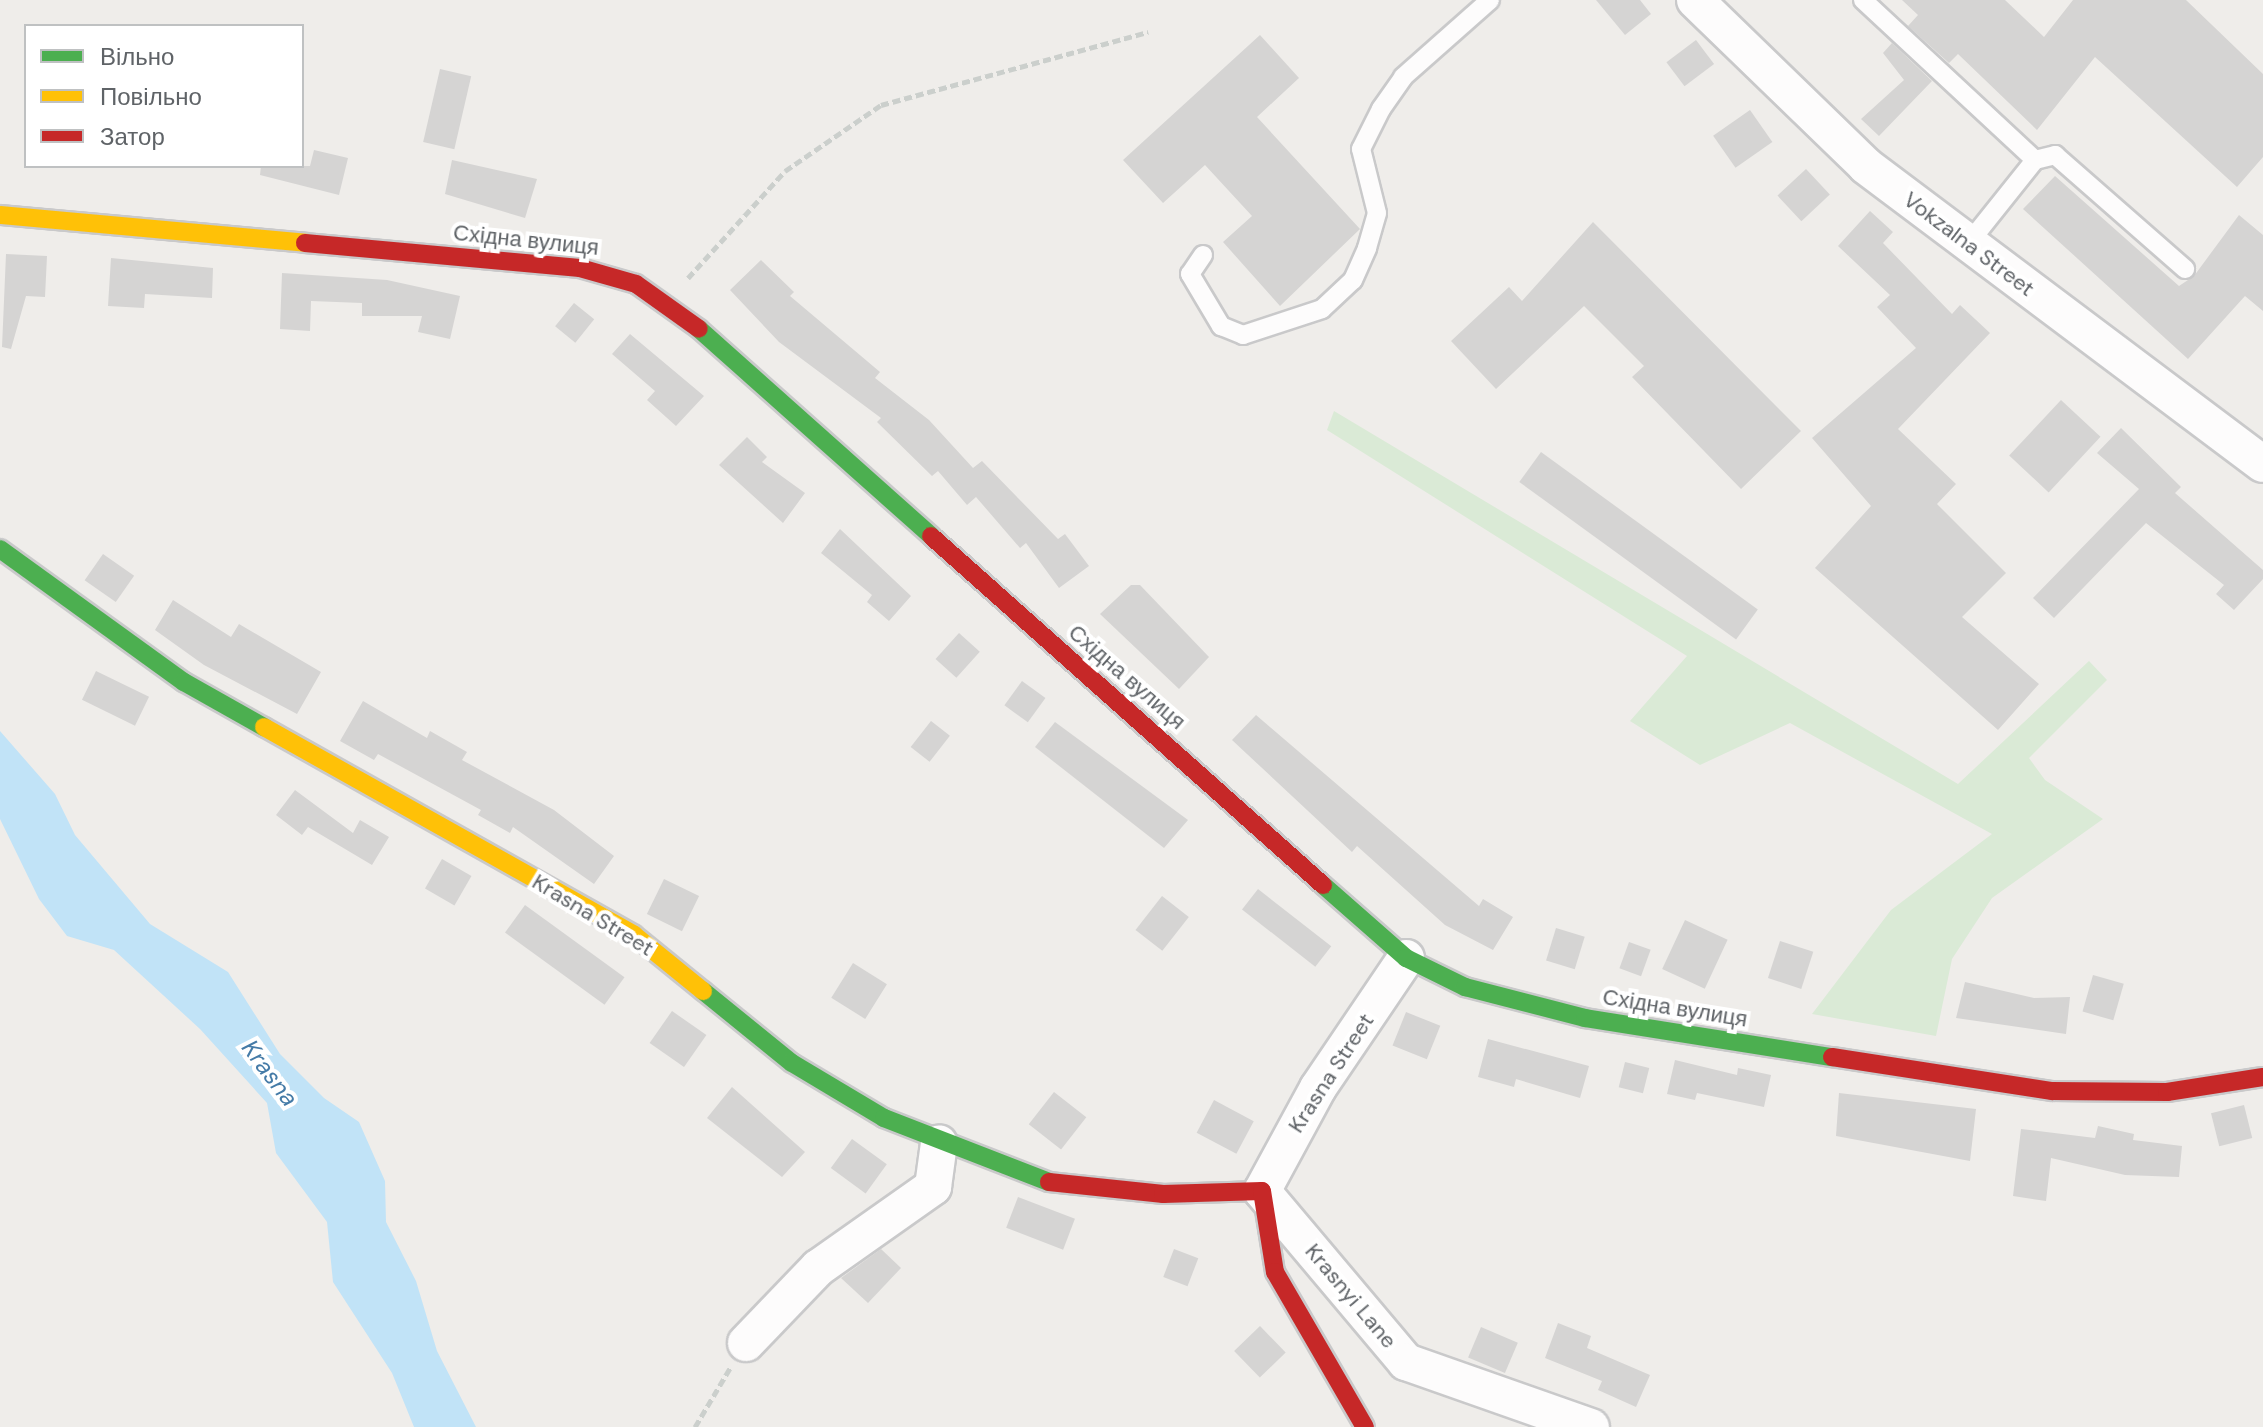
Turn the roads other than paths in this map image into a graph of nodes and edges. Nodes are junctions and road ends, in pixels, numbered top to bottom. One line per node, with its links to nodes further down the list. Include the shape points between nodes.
1 (1490, 0): 7 (lane, via 1403,77 1381,109 1361,149 1377,213 1367,248 1353,280 1322,309 1243,335 1221,326 1190,274)
2 (1695, 0): 6 (street, Vokzalna Street, via 1866,166)
3 (1863, 0): 4 (lane)
4 (2035, 160): 6 (lane); 8 (lane, via 2055,155)
5 (0, 215): 11 (main road, Східна вулиця, via 580,268 636,284 666,303)
6 (1968, 244): 9 (street, Vokzalna Street)
7 (1203, 255)
8 (2185, 269)
9 (2263, 464)
10 (0, 549): 13 (main road, Krasna Street, via 184,682 634,935 792,1063)
11 (1406, 958): 12 (main road, Східна вулиця, via 1465,987 1585,1018 2052,1091 2167,1092); 14 (street, Krasna Street, via 1318,1088)
12 (2263, 1077)
13 (939, 1143): 14 (main road, Krasna Street, via 1047,1182 1163,1194); 15 (street, via 933,1187 818,1268)
14 (1262, 1191): 16 (main road, via 1275,1272); 17 (street, Krasnyi Lane, via 1406,1362)
15 (746, 1343)
16 (1365, 1427)
17 (1591, 1427)

